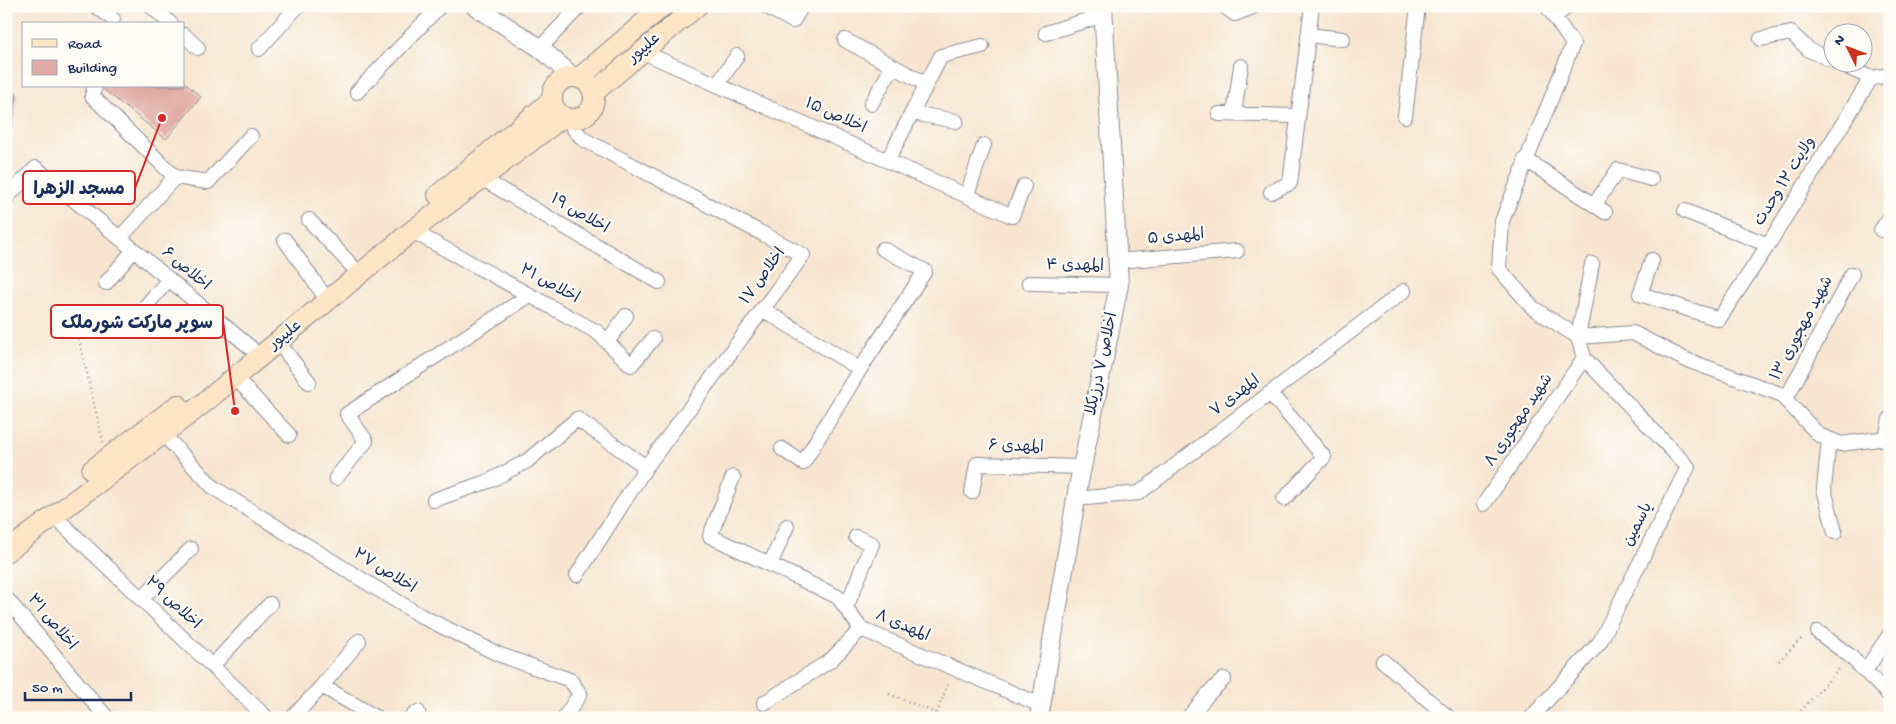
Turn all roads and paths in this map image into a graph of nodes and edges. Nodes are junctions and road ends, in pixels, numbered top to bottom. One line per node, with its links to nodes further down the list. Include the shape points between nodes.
1 (96, 6): 18 (street)
2 (151, 6): 19 (street)
3 (298, 6): 29 (street)
4 (440, 6): 42 (street)
5 (475, 6): 28 (street)
6 (580, 6): 28 (street)
7 (663, 6): 38 (main road, علیپور)
8 (697, 6): 30 (main road, علیپور)
9 (765, 6): 10 (street, via 793,21)
10 (802, 6)
11 (1224, 6): 12 (street, via 1235,14)
12 (1255, 6)
13 (1312, 6): 21 (street)
14 (1418, 6): 50 (street)
15 (1568, 6): 17 (street)
16 (1103, 11): 20 (street); 76 (street, اخلاص ۷ درزیکلا)
17 (1550, 12): 55 (street, via 1573,44)
18 (114, 16)
19 (169, 22)
20 (1046, 33)
21 (1308, 35): 23 (street); 49 (street)
22 (185, 36): 27 (street)
23 (1343, 39)
24 (1761, 39): 32 (street, via 1791,33 1809,50)
25 (845, 40): 33 (street)
26 (982, 46): 39 (street, via 941,56)
27 (198, 48)
28 (540, 48): 38 (street)
29 (259, 49)
30 (643, 52): 40 (street, اخلاص ۱۵); 43 (main road, علیپور)
31 (736, 56): 40 (street)
32 (1824, 57)
33 (893, 66): 39 (street); 45 (street)
34 (1241, 66): 48 (street)
35 (1858, 72): 37 (street)
36 (1890, 74): 37 (street)
37 (1871, 78): 71 (street, ولایت ۱۲ وحدت)
38 (571, 79): 43 (main road, via 590,86); 44 (main road, via 555,87)
39 (926, 84): 46 (street)
40 (717, 85): 56 (street, اخلاص ۱۵)
41 (90, 90): 57 (street)
42 (357, 92)
43 (593, 93): 51 (main road, via 588,112)
44 (552, 100): 51 (main road, via 558,113); 78 (main road, علیپور)
45 (871, 104)
46 (912, 113): 52 (street); 56 (street)
47 (1219, 114): 48 (street)
48 (1234, 114): 49 (street)
49 (1297, 116): 61 (street, via 1290,182)
50 (1405, 116)
51 (567, 118): 58 (main road, علیپور); 88 (street, اخلاص ۱۷, via 583,139 803,255)
52 (956, 121)
53 (251, 136): 57 (street, via 208,182)
54 (984, 145): 62 (street)
55 (1525, 159): 59 (street, via 1600,208 1618,170); 91 (street, via 1502,220 1499,269 1533,308)
56 (888, 160): 62 (street, اخلاص ۱۵)
57 (175, 177): 69 (street)
58 (481, 178): 68 (main road, علیپور); 81 (street, اخلاص ۱۹)
59 (1651, 179)
60 (1024, 186): 62 (street, اخلاص ۱۵, via 1012,216)
61 (1270, 192)
62 (967, 195)
63 (6, 198): 69 (street, اخلاص ۶, via 36,168)
64 (1686, 211): 71 (street)
65 (1890, 217): 67 (street)
66 (309, 220): 78 (street)
67 (1881, 230)
68 (412, 231): 87 (street, اخلاص ۲۱); 94 (main road, علیپور)
69 (120, 238): 73 (street, اخلاص ۶)
70 (285, 240): 85 (street)
71 (1768, 245): 75 (street, ولایت ۱۲ وحدت, via 1719,319 1640,294)
72 (883, 249): 98 (street, via 925,271)
73 (134, 250): 80 (street, اخلاص ۶); 82 (street)
74 (1237, 251): 76 (street, المهدی ۵)
75 (1652, 260)
76 (1118, 261): 84 (street, اخلاص ۷ درزیکلا)
77 (1592, 264): 91 (street)
78 (352, 266): 85 (main road, علیپور)
79 (1852, 274): 102 (street, شهید مهجوری ۱۳)
80 (169, 279): 89 (street); 96 (street, اخلاص ۶)
81 (659, 282)
82 (106, 283)
83 (1029, 283): 84 (street, المهدی ۴)
84 (1120, 285): 111 (street, اخلاص ۷ درزیکلا)
85 (322, 291): 96 (main road, علیپور)
86 (1404, 291): 101 (street, المهدی ۷)
87 (530, 295): 95 (street, اخلاص ۲۱, via 597,332); 113 (street, via 347,414 366,441)
88 (762, 310): 98 (street); 110 (street, اخلاص ۱۷)
89 (138, 315)
90 (626, 316): 95 (street)
91 (1578, 337): 97 (street); 102 (street, via 1632,333 1684,359)
92 (79, 339): 109 (path)
93 (653, 339): 95 (street, اخلاص ۲۱, via 631,365)
94 (278, 342): 96 (main road, علیپور); 100 (street)
95 (607, 342)
96 (256, 352): 99 (main road, علیپور); 109 (main road, علیپور)
97 (1584, 358): 118 (street, شهید مهجوری ۸); 157 (street, یاسمین, via 1688,467 1600,642)
98 (860, 369): 108 (street, via 803,463)
99 (235, 377): 104 (main road, علیپور); 105 (street)
100 (308, 382)
101 (1270, 393): 115 (street, المهدی ۷, via 1139,493); 116 (street, via 1324,457)
102 (1786, 399): 106 (street, via 1819,435)
103 (1890, 418): 107 (street)
104 (163, 434): 119 (main road, علیپور); 153 (street, اخلاص ۲۷, via 214,488 422,616 498,654 570,680 580,694)
105 (289, 435)
106 (1829, 439): 107 (street, via 1841,444); 121 (street, via 1824,489)
107 (1888, 443)
108 (782, 448)
109 (107, 458): 122 (main road, علیپور)
110 (646, 467): 117 (street, via 577,418 526,461 489,481); 127 (street, اخلاص ۱۷)
111 (1082, 468): 114 (street, المهدی ۶, via 977,464); 115 (street, اخلاص ۷ درزیکلا)
112 (733, 477): 126 (street, المهدی ۸, via 710,536)
113 (336, 478)
114 (972, 492)
115 (1076, 499): 147 (street, اخلاص ۷ درزیکلا)
116 (1284, 499)
117 (434, 500)
118 (1484, 504)
119 (54, 516): 125 (main road, علیپور); 129 (street, اخلاص ۲۹)
120 (787, 526): 126 (street)
121 (1835, 532)
122 (6, 535)
123 (856, 537): 131 (street, via 872,544)
124 (191, 549): 129 (street)
125 (6, 552)
126 (770, 565): 131 (street, المهدی ۸, via 838,597)
127 (577, 574)
128 (6, 598): 150 (street, اخلاص ۳۱)
129 (141, 599): 139 (street, اخلاص ۲۹)
130 (270, 604): 139 (street)
131 (846, 608): 132 (street, المهدی ۸)
132 (861, 629): 140 (street, المهدی ۸); 146 (street, via 831,660)
133 (1818, 632): 136 (street); 138 (path, via 1800,640)
134 (1890, 634): 141 (street)
135 (359, 641): 143 (street)
136 (1850, 656): 141 (street); 158 (path)
137 (1383, 661): 156 (street)
138 (1779, 662)
139 (212, 666): 149 (street, اخلاص ۲۹)
140 (954, 668): 147 (street, المهدی ۸); 148 (path)
141 (1866, 671): 145 (street)
142 (1224, 679): 155 (street)
143 (322, 686): 151 (street); 152 (street)
144 (889, 694): 148 (path)
145 (1890, 696)
146 (764, 703)
147 (1040, 711)
148 (936, 714): 154 (path)
149 (260, 716)
150 (108, 718)
151 (292, 718)
152 (377, 718)
153 (564, 718)
154 (935, 718)
155 (1188, 718)
156 (1449, 718)
157 (1531, 718)
158 (1794, 718)

